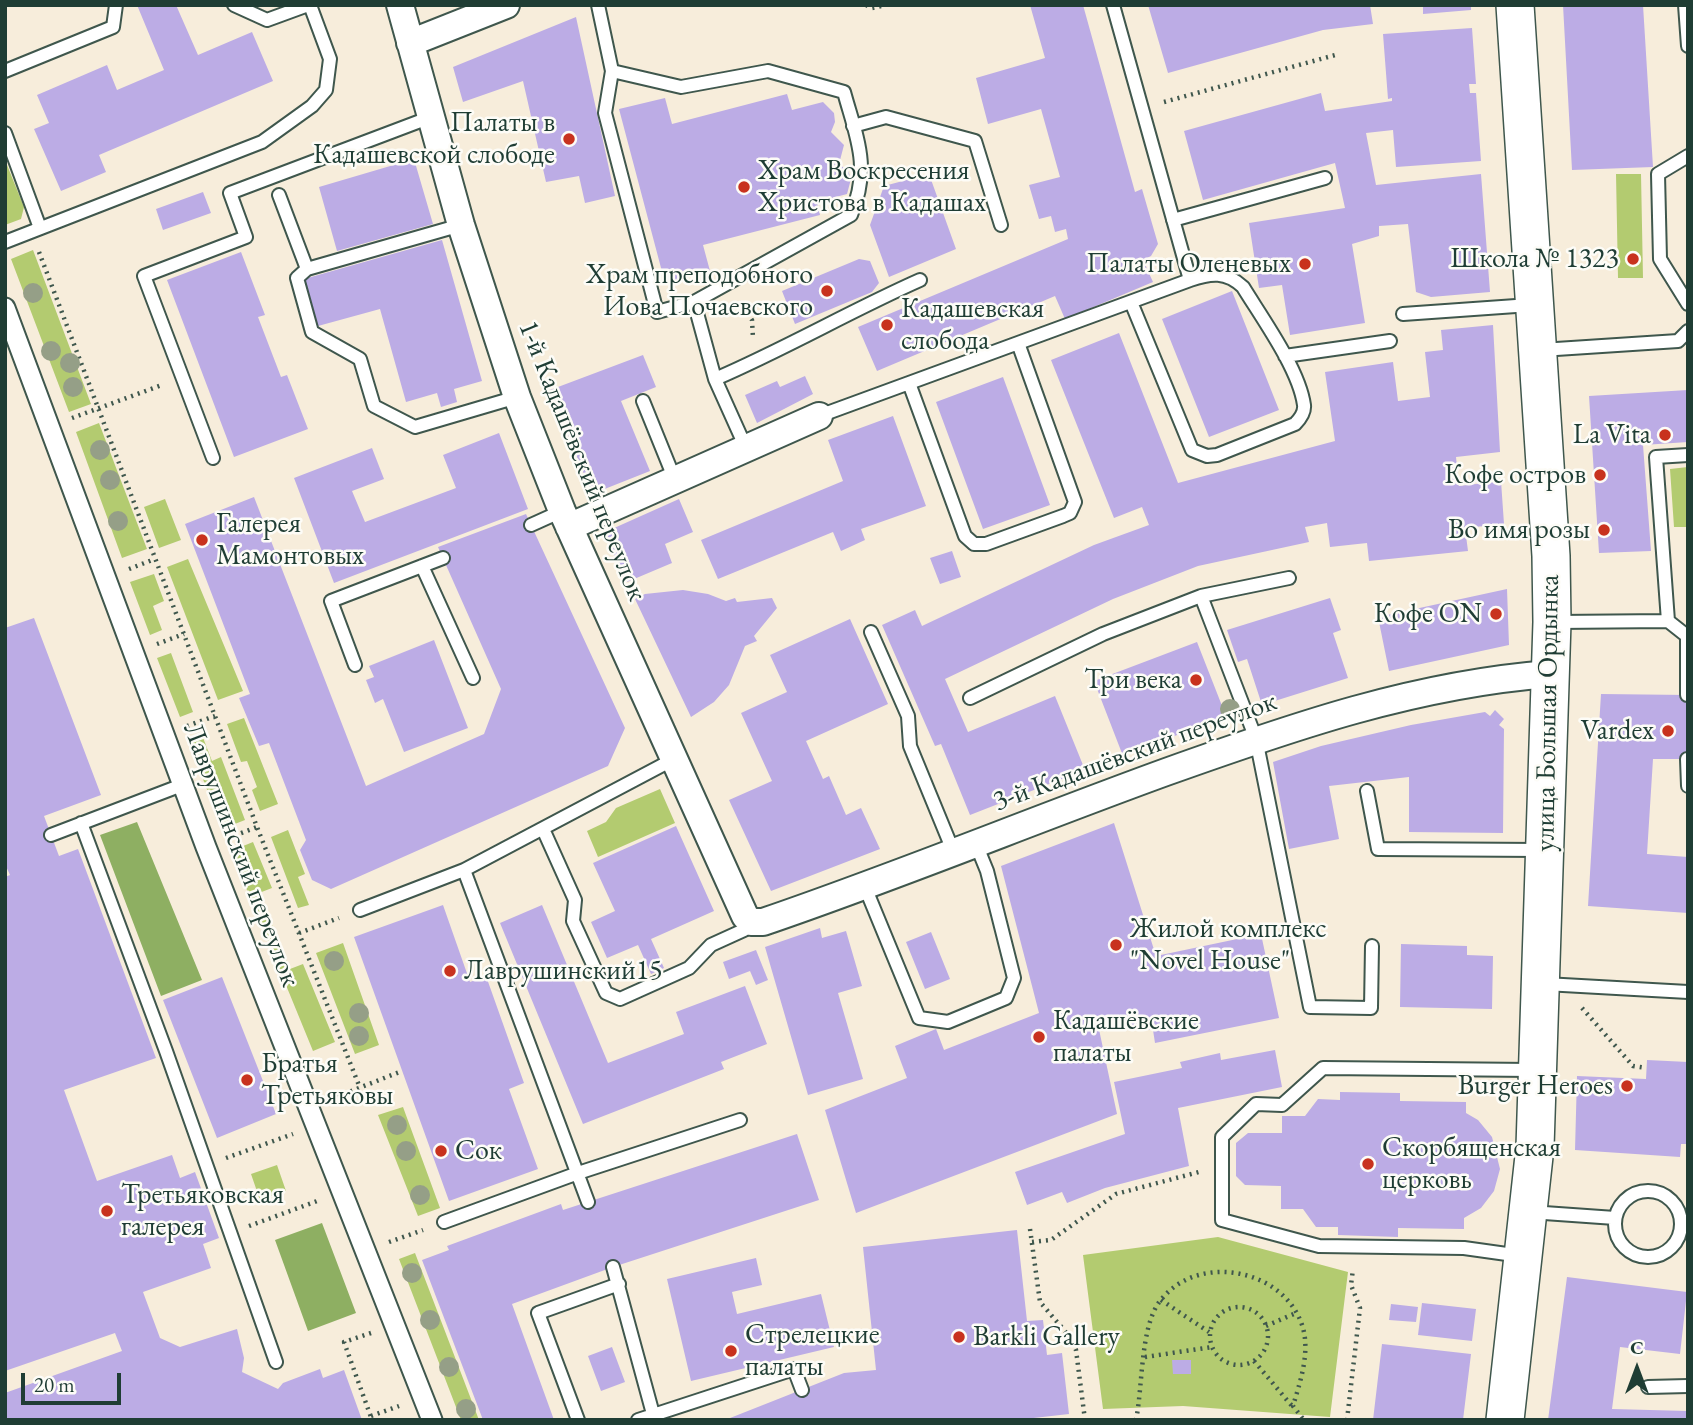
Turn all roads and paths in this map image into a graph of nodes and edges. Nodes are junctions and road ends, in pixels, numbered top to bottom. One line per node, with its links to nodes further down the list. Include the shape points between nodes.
1 (116, 5): 15 (lane, via 113,27)
2 (234, 5): 3 (lane, via 267,20)
3 (309, 5): 27 (lane, via 330,59 326,90 312,106 262,142)
4 (400, 5): 12 (street, 1-й Кадашёвский переулок)
5 (506, 5): 12 (street)
6 (597, 5): 16 (lane)
7 (866, 5): 8 (path)
8 (886, 5)
9 (1113, 5): 17 (lane)
10 (1516, 5): 35 (main road, улица Большая Ордынка)
11 (1685, 5): 13 (lane)
12 (410, 43): 18 (street, 1-й Кадашёвский переулок)
13 (1688, 46)
14 (1339, 54): 17 (path)
15 (5, 71)
16 (612, 71): 19 (lane, via 681,87 768,71 844,92); 33 (lane, via 605,113 657,312)
17 (1142, 109): 24 (lane)
18 (431, 117): 25 (street, 1-й Кадашёвский переулок); 45 (lane, via 230,193 246,237 144,276)
19 (853, 126): 26 (lane, via 886,117 975,141); 32 (lane, via 862,159 861,190 851,215)
20 (5, 133): 27 (lane)
21 (1688, 156): 36 (lane, via 1658,174 1660,259)
22 (1325, 178): 24 (lane)
23 (279, 195): 29 (lane)
24 (1173, 220): 31 (lane)
25 (461, 225): 29 (lane); 48 (street, 1-й Кадашёвский переулок)
26 (1001, 225)
27 (36, 229): 28 (lane); 86 (path)
28 (5, 242)
29 (307, 269): 48 (lane, via 297,278 312,332 360,359 374,406 415,427)
30 (920, 280): 44 (lane)
31 (1190, 280): 34 (lane); 43 (lane, via 1216,274 1235,279)
32 (718, 289): 33 (lane); 44 (path, via 735,298 752,320 752,344)
33 (694, 302): 46 (lane)
34 (1131, 302): 41 (lane); 43 (lane, via 1187,445 1199,454 1217,455 1300,419 1304,406)
35 (1534, 304): 38 (lane); 42 (main road, улица Большая Ордынка)
36 (1688, 304)
37 (5, 308): 73 (street, Лаврушинский переулок)
38 (1403, 314)
39 (1688, 331): 42 (lane, via 1678,341)
40 (1390, 341): 43 (lane)
41 (1018, 343): 47 (lane); 47 (lane, via 1075,502 1070,513 999,540 979,545 965,536)
42 (1537, 350): 63 (main road, улица Большая Ордынка)
43 (1285, 356)
44 (739, 369): 46 (lane)
45 (182, 377): 50 (path); 54 (lane)
46 (715, 379): 52 (lane)
47 (909, 383): 51 (lane)
48 (517, 397): 56 (street, 1-й Кадашёвский переулок)
49 (643, 401): 55 (lane)
50 (102, 407)
51 (819, 416): 52 (street)
52 (746, 448): 55 (street)
53 (1688, 455): 62 (lane, via 1656,457)
54 (213, 458)
55 (674, 480): 56 (street)
56 (565, 519): 57 (lane); 71 (street, 1-й Кадашёвский переулок)
57 (531, 525)
58 (443, 558): 59 (lane)
59 (422, 566): 65 (lane, via 331,601); 67 (lane)
60 (1289, 578): 61 (lane)
61 (1201, 597): 69 (lane, via 1103,634); 70 (lane)
62 (1668, 621): 63 (lane); 68 (lane, via 1687,636)
63 (1552, 622): 66 (main road, улица Большая Ордынка)
64 (871, 632): 79 (lane, via 908,716 910,746)
65 (355, 665)
66 (1550, 674): 70 (street, 3-й Кадашёвский переулок, via 1358,707); 80 (main road, улица Большая Ордынка)
67 (473, 678)
68 (1688, 695)
69 (970, 698)
70 (1256, 739): 79 (street, 3-й Кадашёвский переулок); 87 (lane, via 1310,1007 1371,1008)
71 (674, 759): 77 (lane); 85 (street, 1-й Кадашёвский переулок)
72 (1688, 759): 74 (lane)
73 (182, 785): 76 (lane); 95 (street, Лаврушинский переулок)
74 (1688, 786)
75 (1367, 791): 80 (lane, via 1378,849)
76 (81, 823): 78 (lane); 97 (lane)
77 (543, 829): 81 (lane); 85 (lane, via 575,900 573,921 606,993 620,999 689,968 711,945)
78 (51, 835)
79 (965, 849): 82 (street, 3-й Кадашёвский переулок); 82 (lane, via 987,872 1014,978 1006,998 948,1022 919,1018)
80 (1545, 850): 88 (main road, улица Большая Ордынка)
81 (464, 870): 83 (lane); 99 (lane)
82 (864, 887): 85 (street, 3-й Кадашёвский переулок)
83 (360, 910)
84 (328, 922): 86 (path)
85 (751, 922)
86 (299, 933): 94 (path)
87 (1372, 946)
88 (1541, 984): 89 (lane); 93 (main road, улица Большая Ордынка)
89 (1688, 992)
90 (1581, 1007): 91 (path, via 1633,1066)
91 (1646, 1068)
92 (402, 1071): 94 (path)
93 (1538, 1071): 98 (lane, via 1323,1068 1282,1105 1256,1104 1222,1137); 102 (main road, улица Большая Ордынка)
94 (360, 1088): 95 (path)
95 (313, 1116): 97 (path); 100 (street, Лаврушинский переулок)
96 (740, 1120): 99 (lane)
97 (206, 1165): 106 (lane)
98 (1221, 1166): 107 (path, via 1116,1194 1051,1240); 108 (lane, via 1223,1220 1319,1246)
99 (578, 1173): 101 (lane); 104 (lane)
100 (343, 1191): 106 (path); 109 (street, Лаврушинский переулок)
101 (588, 1202)
102 (1529, 1212): 103 (lane); 110 (main road, улица Большая Ордынка)
103 (1615, 1218): 103 (lane, via 1621,1243 1643,1256 1667,1250 1680,1229 1674,1204 1653,1191 1628,1197)
104 (444, 1222): 109 (path)
105 (1030, 1229): 107 (path)
106 (230, 1233): 121 (lane)
107 (1032, 1242): 131 (path, via 1040,1302 1076,1350)
108 (1356, 1247): 110 (lane, via 1464,1248); 134 (path, via 1351,1285 1360,1308)
109 (367, 1250): 115 (street, Лаврушинский переулок)
110 (1525, 1257): 135 (main road, улица Большая Ордынка)
111 (613, 1267): 112 (lane)
112 (619, 1284): 126 (lane); 129 (lane, via 538,1313)
113 (1161, 1300): 114 (path, via 1177,1286 1204,1274 1237,1272 1274,1287); 117 (path); 119 (path, via 1152,1318)
114 (1296, 1313): 116 (path); 125 (path, via 1305,1346)
115 (395, 1324): 127 (path, via 344,1342); 128 (street, Лаврушинский переулок)
116 (1266, 1326): 117 (path, via 1256,1312 1235,1307 1216,1317); 120 (path, via 1266,1346)
117 (1209, 1332): 118 (path)
118 (1212, 1347): 119 (path); 120 (path, via 1229,1364)
119 (1145, 1357): 132 (path)
120 (1254, 1361): 125 (path)
121 (276, 1362)
122 (1688, 1386): 123 (lane)
123 (1648, 1387)
124 (802, 1390): 126 (lane, via 794,1369)
125 (1293, 1406): 133 (path)
126 (653, 1414): 130 (lane)
127 (372, 1420)
128 (432, 1420)
129 (578, 1420)
130 (638, 1420)
131 (1085, 1420)
132 (1136, 1420)
133 (1304, 1420)
134 (1347, 1420)
135 (1505, 1420)

